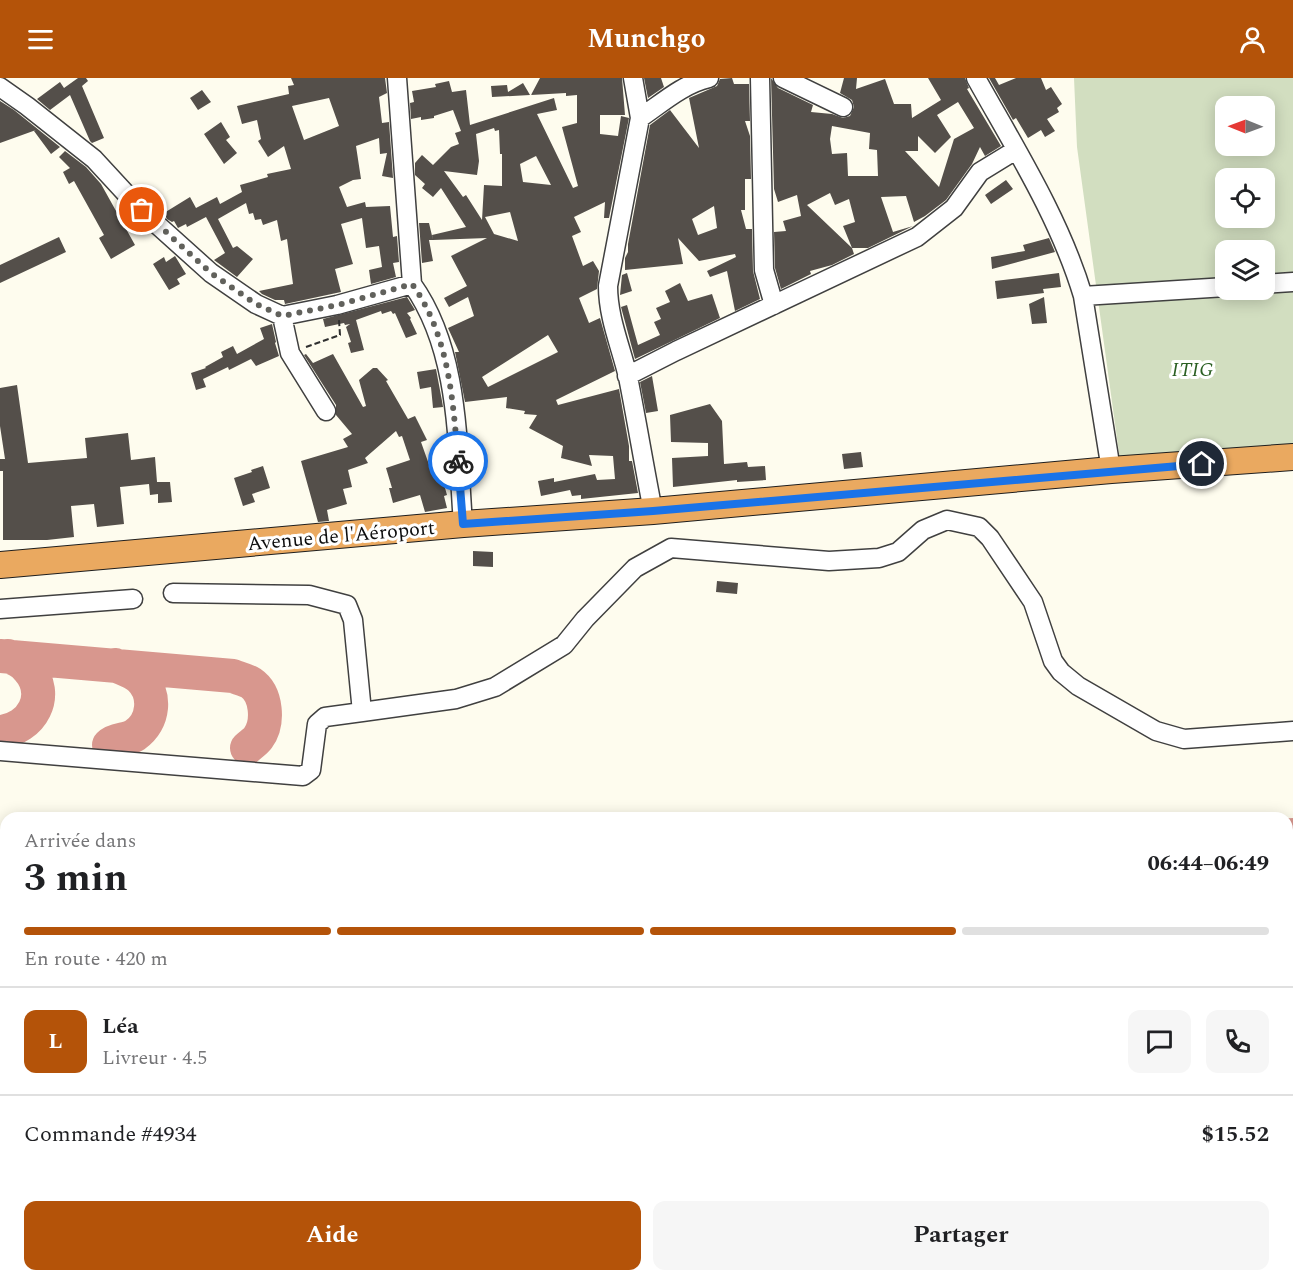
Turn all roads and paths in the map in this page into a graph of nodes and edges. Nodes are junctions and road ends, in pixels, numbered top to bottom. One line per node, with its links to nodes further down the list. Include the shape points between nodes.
1 (397, 78): 13 (street)
2 (633, 78): 9 (street)
3 (709, 78): 9 (street, via 674,93)
4 (760, 78): 17 (street, via 764,263)
5 (783, 78): 8 (street)
6 (976, 78): 10 (street)
7 (0, 87): 18 (street, via 94,159 142,210 211,273 256,304)
8 (843, 107)
9 (640, 118): 20 (street, via 608,286 609,312)
10 (1016, 150): 15 (street, via 1064,243); 17 (street, via 980,172 954,208 917,237)
11 (1293, 282): 12 (street)
12 (1275, 283)
13 (412, 284): 16 (street); 25 (street, via 433,321 451,383)
14 (1215, 288): 15 (street)
15 (1083, 296): 23 (street)
16 (338, 305): 18 (street); 19 (path, via 340,335)
17 (774, 305): 20 (street)
18 (282, 316): 19 (street)
19 (290, 353): 21 (street)
20 (627, 376): 24 (street)
21 (326, 411)
22 (1293, 457): 23 (highway, Avenue de l'Aéroport)
23 (1111, 471): 24 (highway, Avenue de l'Aéroport)
24 (653, 511): 25 (highway, Avenue de l'Aéroport)
25 (463, 524): 26 (highway, Avenue de l'Aéroport)
26 (0, 565)
27 (173, 593): 30 (street, via 309,596 347,605 353,620)
28 (133, 599): 29 (street)
29 (0, 609)
30 (362, 712): 31 (street, via 456,699 495,687 564,645 635,568 671,548 829,561 879,558 898,552 923,530 947,520 979,527 990,538 1033,602 1053,661 1078,686 1156,731 1184,739); 32 (street, via 325,717 317,724 310,771 303,776)
31 (1293, 731)
32 (0, 751)

